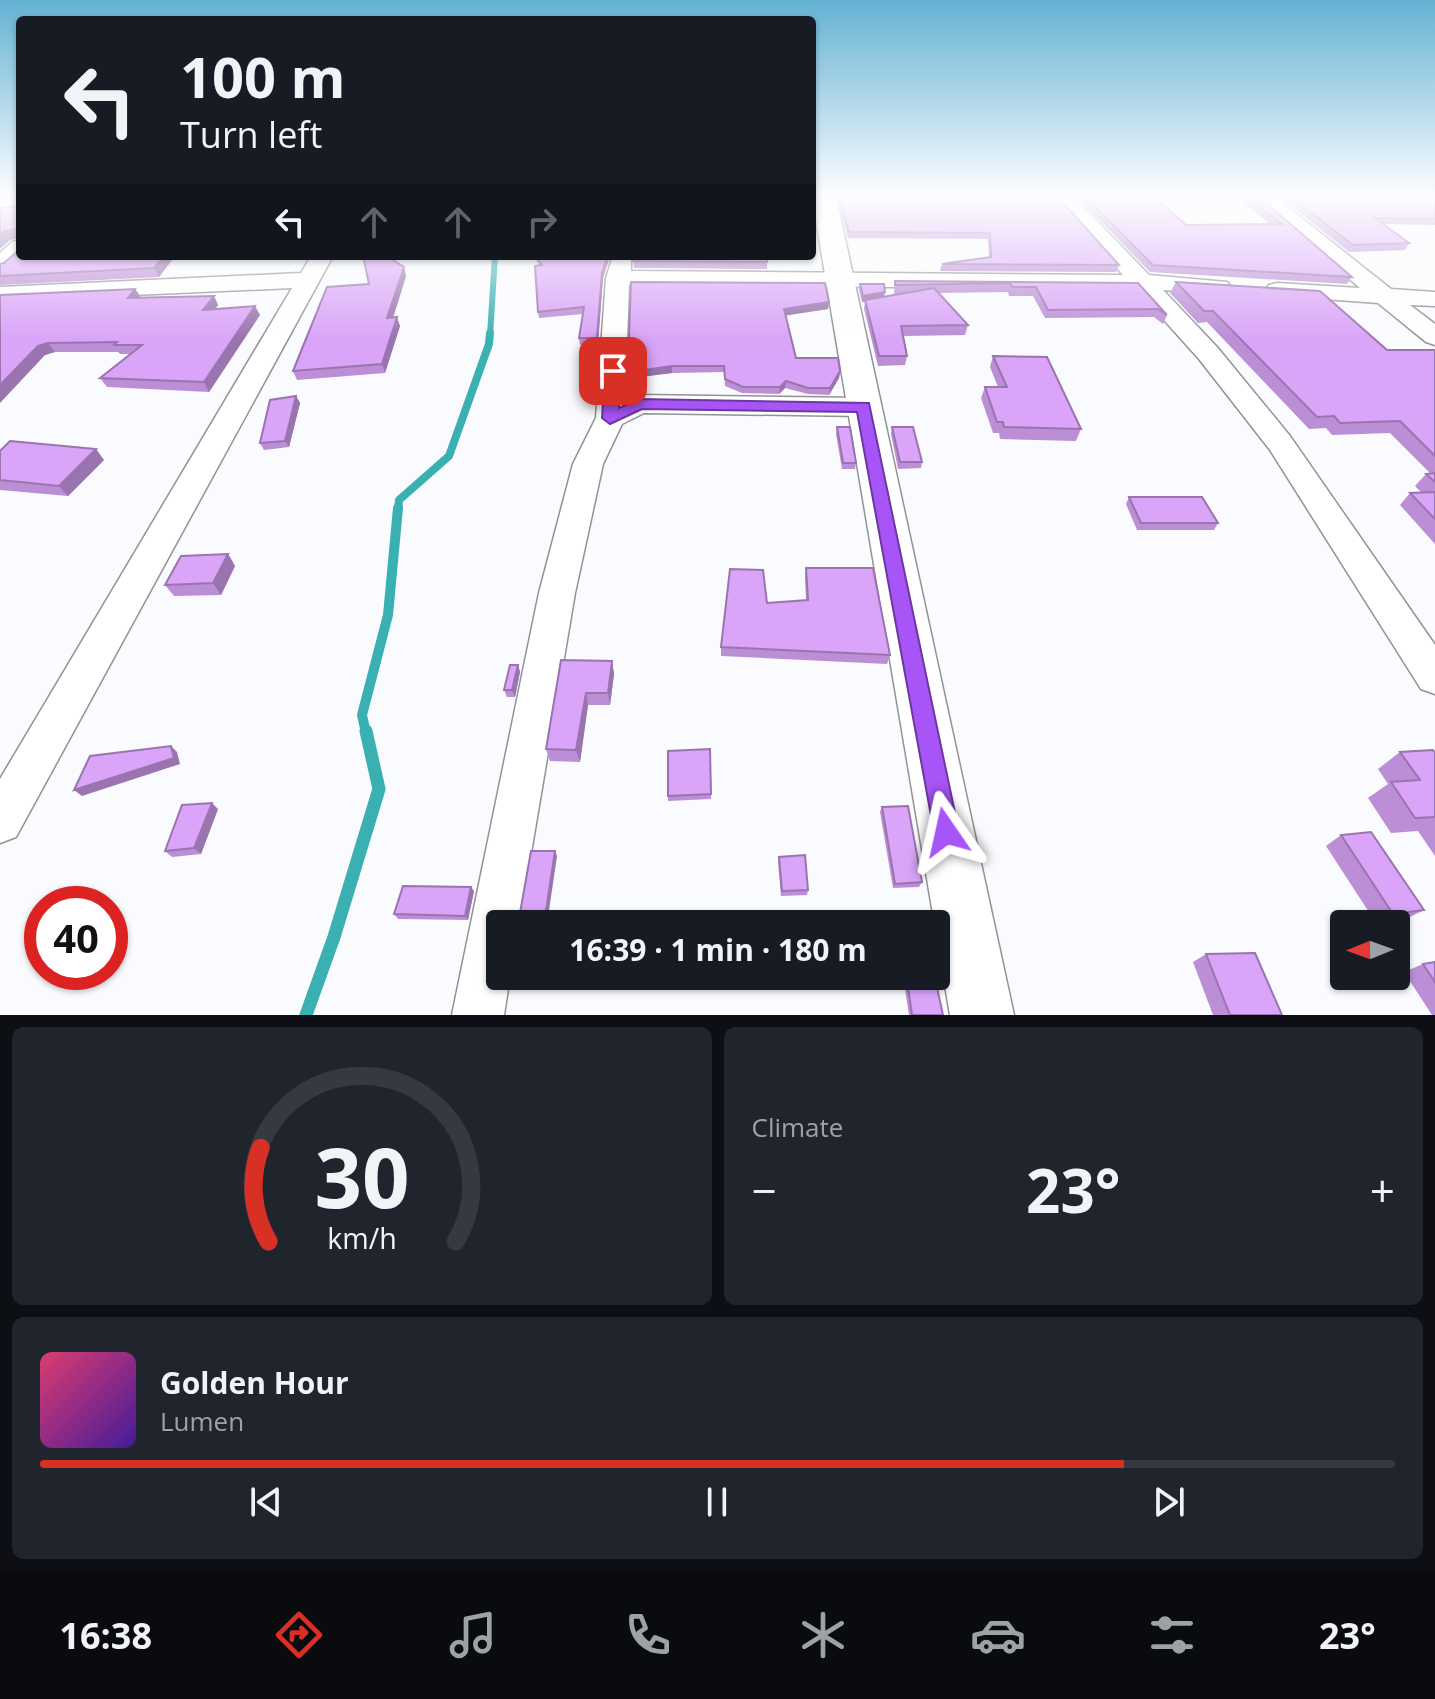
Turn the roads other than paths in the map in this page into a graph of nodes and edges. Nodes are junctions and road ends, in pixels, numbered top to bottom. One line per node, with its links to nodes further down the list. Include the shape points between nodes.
1 (833, 244): 8 (street)
2 (1108, 244): 9 (street)
3 (1321, 244): 11 (street)
4 (16, 251): 5 (street)
5 (0, 265)
6 (620, 267): 8 (street); 15 (street)
7 (316, 268): 10 (street); 17 (street)
8 (839, 279): 9 (street); 14 (street)
9 (1143, 282): 11 (street); 16 (street, via 1280,443)
10 (0, 294)
11 (1385, 296): 12 (street); 13 (street)
12 (1435, 299)
13 (1435, 337)
14 (864, 407): 15 (street, via 639,404); 19 (street)
15 (610, 418): 18 (street, via 588,464 557,593)
16 (1435, 677)
17 (0, 821)
18 (478, 1015)
19 (982, 1015)

